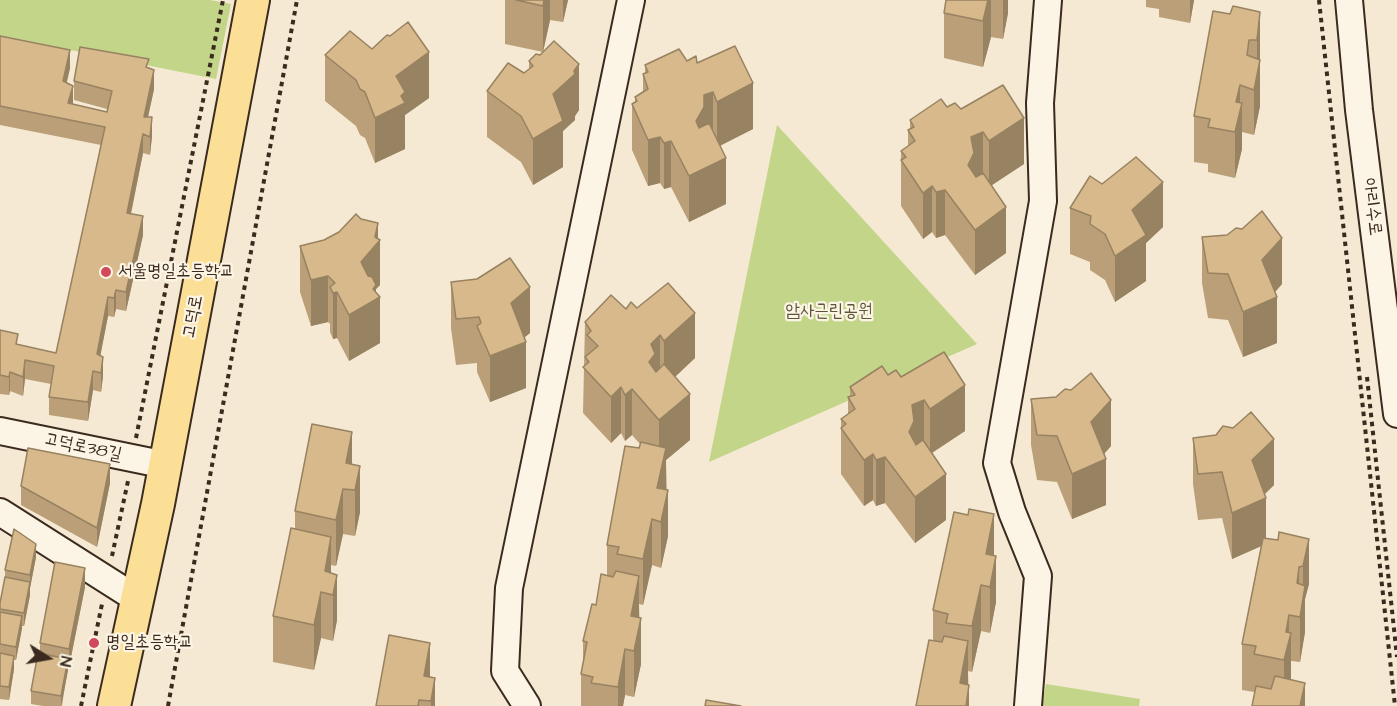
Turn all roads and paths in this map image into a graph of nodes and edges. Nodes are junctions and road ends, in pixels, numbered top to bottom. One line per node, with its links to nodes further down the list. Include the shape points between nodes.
1 (223, 0): 10 (path)
2 (253, 0): 11 (main road, 고덕로)
3 (297, 0): 17 (path)
4 (631, 0): 18 (street, via 509,588 505,671)
5 (1048, 0): 19 (street, via 1040,103 1043,201 997,463 1038,576)
6 (1320, 0): 20 (path)
7 (1349, 0): 8 (street, 아리수로, via 1360,122)
8 (1397, 414)
9 (0, 431): 10 (street, 고덕로38길)
10 (132, 458): 11 (street, 고덕로38길); 13 (path)
11 (166, 465): 14 (main road, 고덕로)
12 (0, 515): 13 (street)
13 (107, 579): 14 (street); 15 (path)
14 (137, 599): 16 (main road, 고덕로)
15 (81, 706)
16 (114, 706)
17 (168, 706)
18 (526, 706)
19 (1028, 706)
20 (1395, 706)

